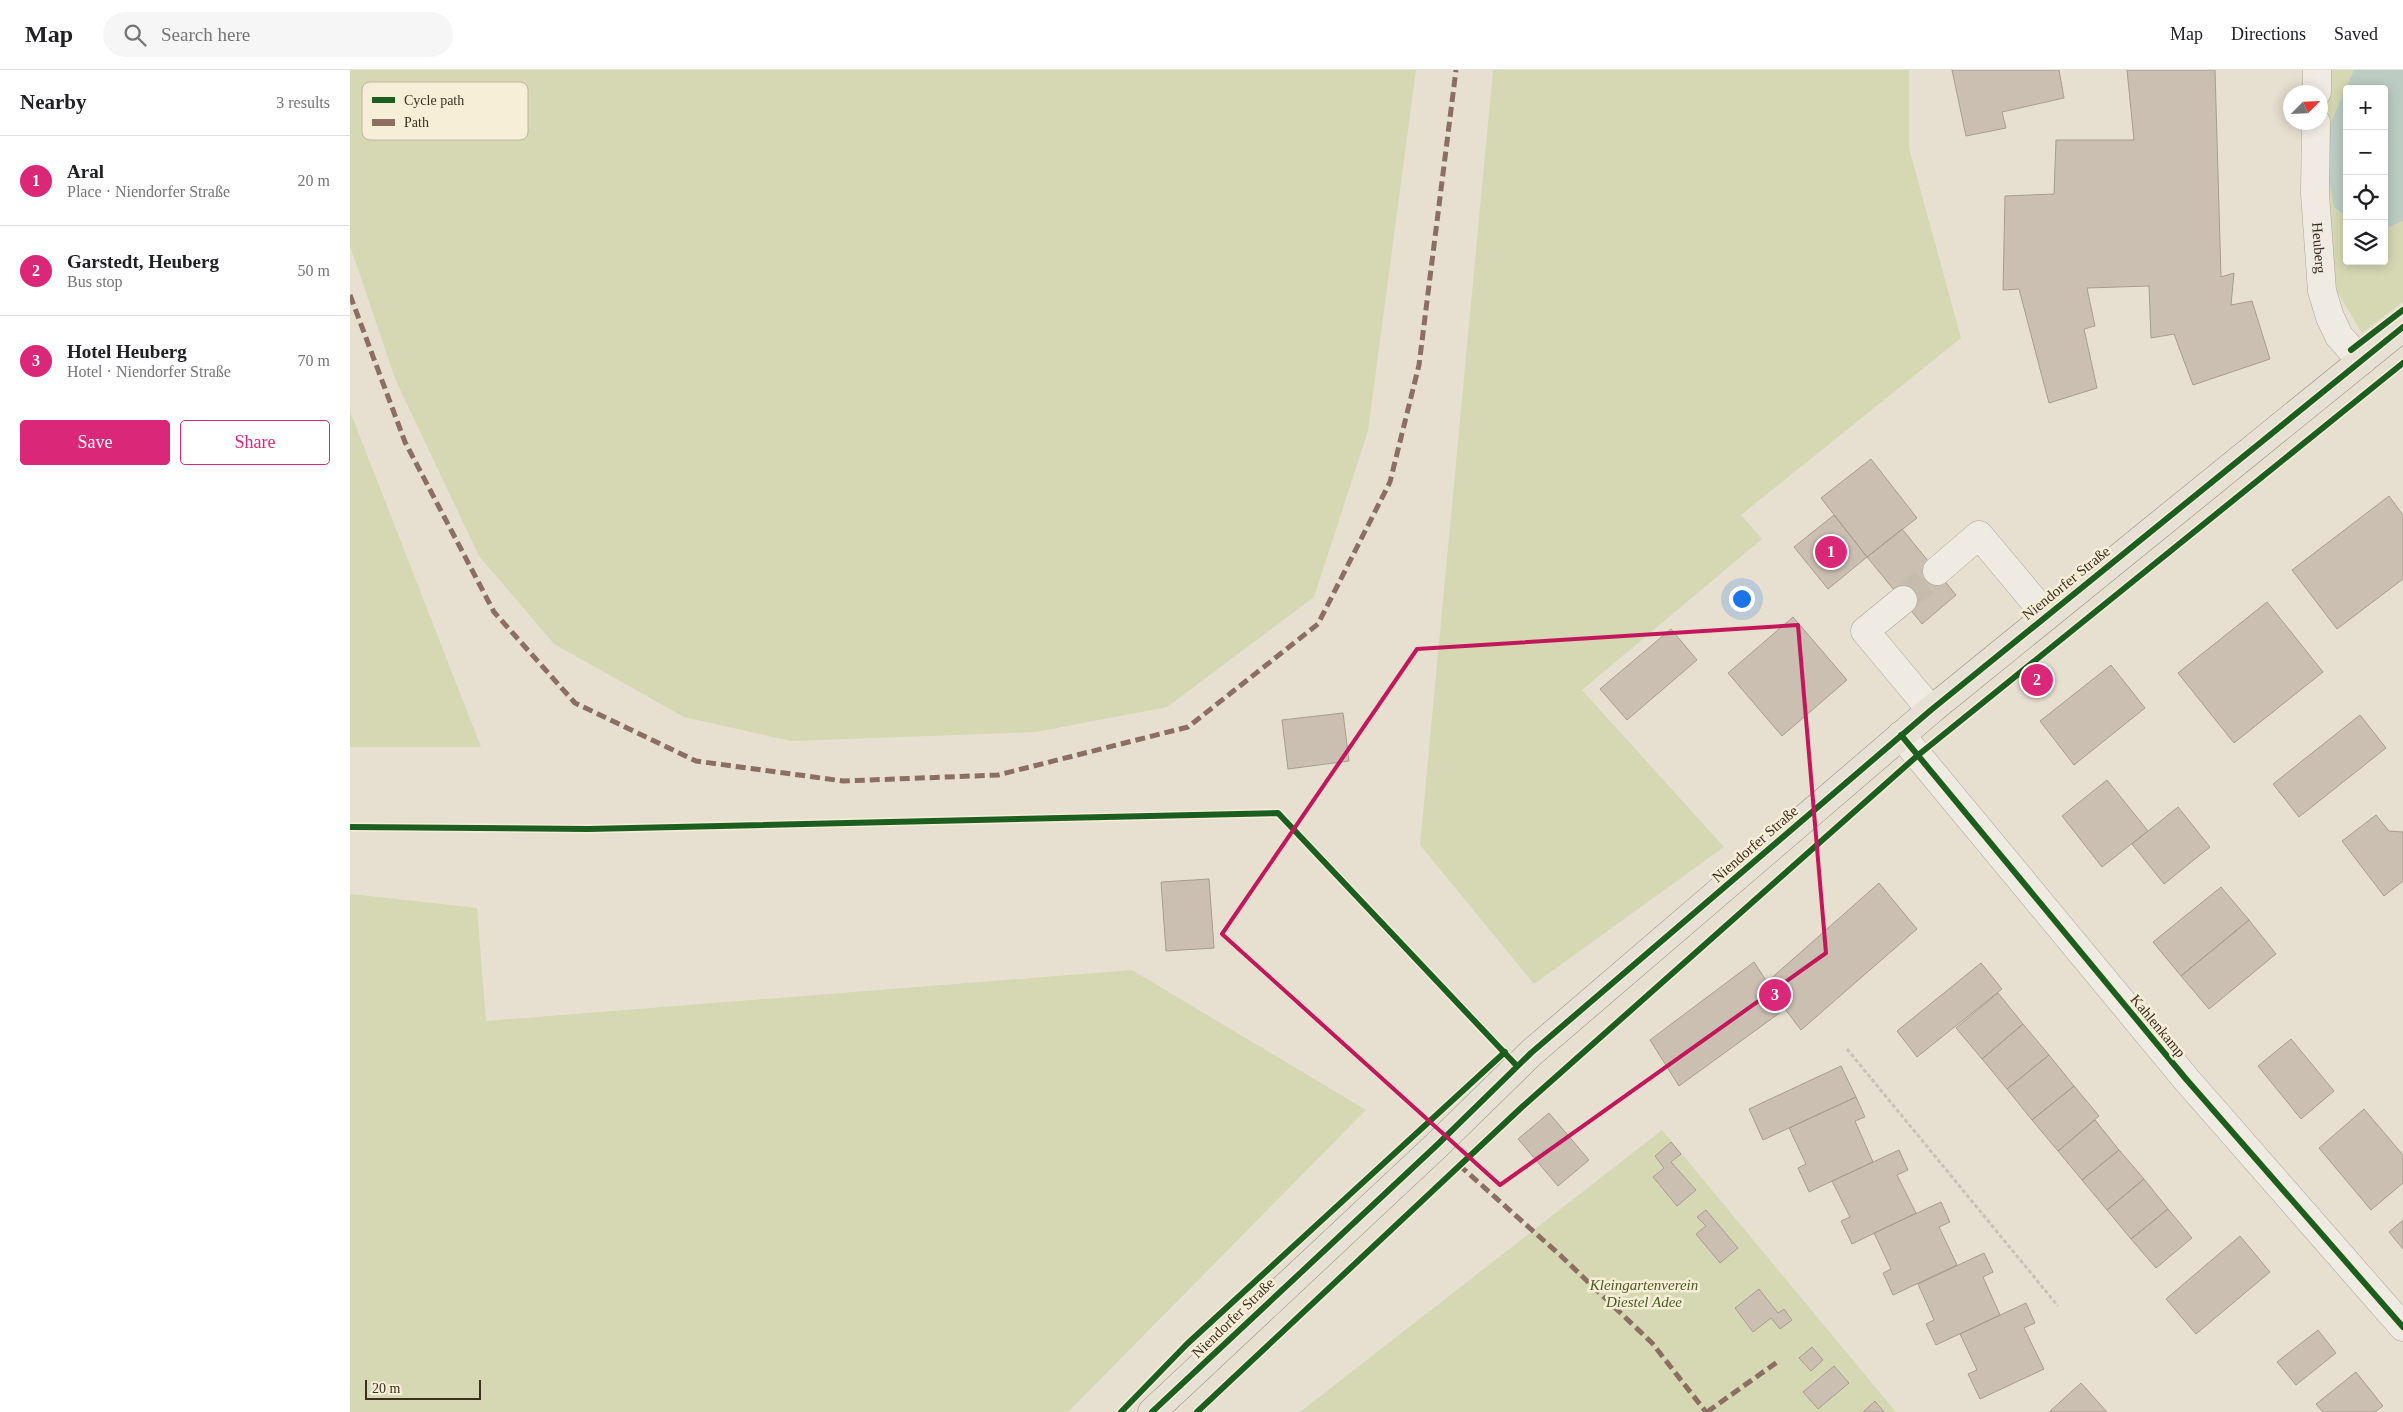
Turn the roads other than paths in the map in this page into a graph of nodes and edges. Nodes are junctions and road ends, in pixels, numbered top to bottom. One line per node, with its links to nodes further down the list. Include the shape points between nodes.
1 (2317, 70): 2 (street)
2 (2317, 85)
3 (2316, 130): 5 (street, Heuberg, via 2315,194 2322,291 2339,336)
4 (2403, 327): 5 (main road, Niendorfer Straße)
5 (2361, 361): 8 (main road, Niendorfer Straße)
6 (1937, 571): 8 (street, via 1979,535)
7 (1903, 600): 9 (street, via 1865,631)
8 (2046, 615): 9 (main road, Niendorfer Straße)
9 (1930, 710): 10 (main road, Niendorfer Straße)
10 (1901, 735): 11 (street, Kahlenkamp, via 2186,1079); 12 (main road, Niendorfer Straße, via 1517,1066 1437,1146)
11 (2403, 1327)
12 (1152, 1412)

